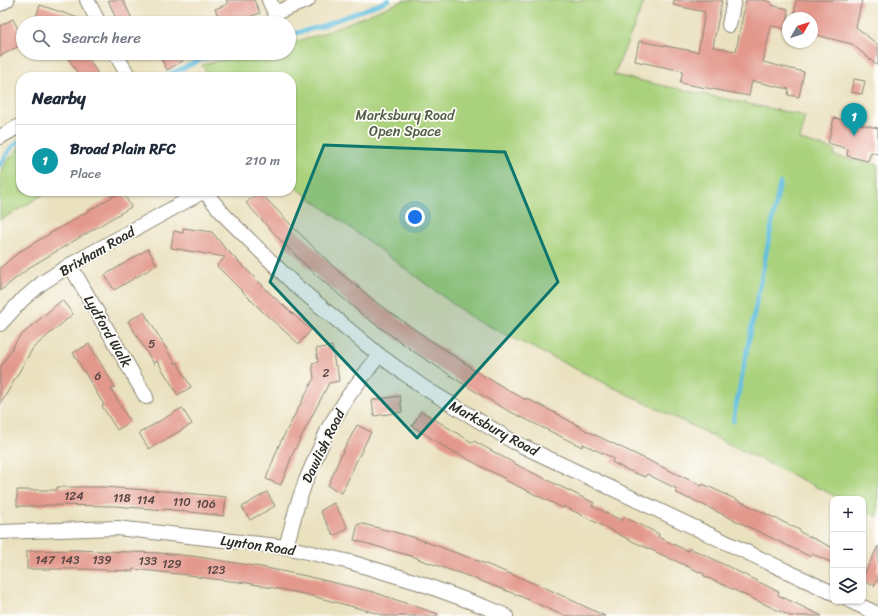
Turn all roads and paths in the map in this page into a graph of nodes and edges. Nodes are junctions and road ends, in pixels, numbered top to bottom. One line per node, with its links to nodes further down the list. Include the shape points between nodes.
1 (7, 0): 6 (street)
2 (87, 0): 7 (street)
3 (269, 0): 4 (street, via 275,13)
4 (308, 0)
5 (734, 0): 8 (street)
6 (0, 4)
7 (95, 16)
8 (728, 25)
9 (119, 60): 10 (street)
10 (126, 72)
11 (16, 128): 12 (street)
12 (0, 137)
13 (195, 196): 15 (street, Brixham Road)
14 (208, 196): 17 (street, Marksbury Road, via 295,285)
15 (70, 265): 16 (street, Brixham Road, via 42,283); 18 (street, Lydford Walk)
16 (0, 324)
17 (379, 355): 20 (street, Dawlish Road, via 329,427 306,480); 21 (street, Marksbury Road, via 423,387 514,442)
18 (146, 397)
19 (0, 532): 20 (street, Lynton Road, via 117,528)
20 (286, 547): 24 (street, Lynton Road, via 350,562 417,582)
21 (830, 592)
22 (856, 604): 23 (street)
23 (878, 614)
24 (506, 616)

